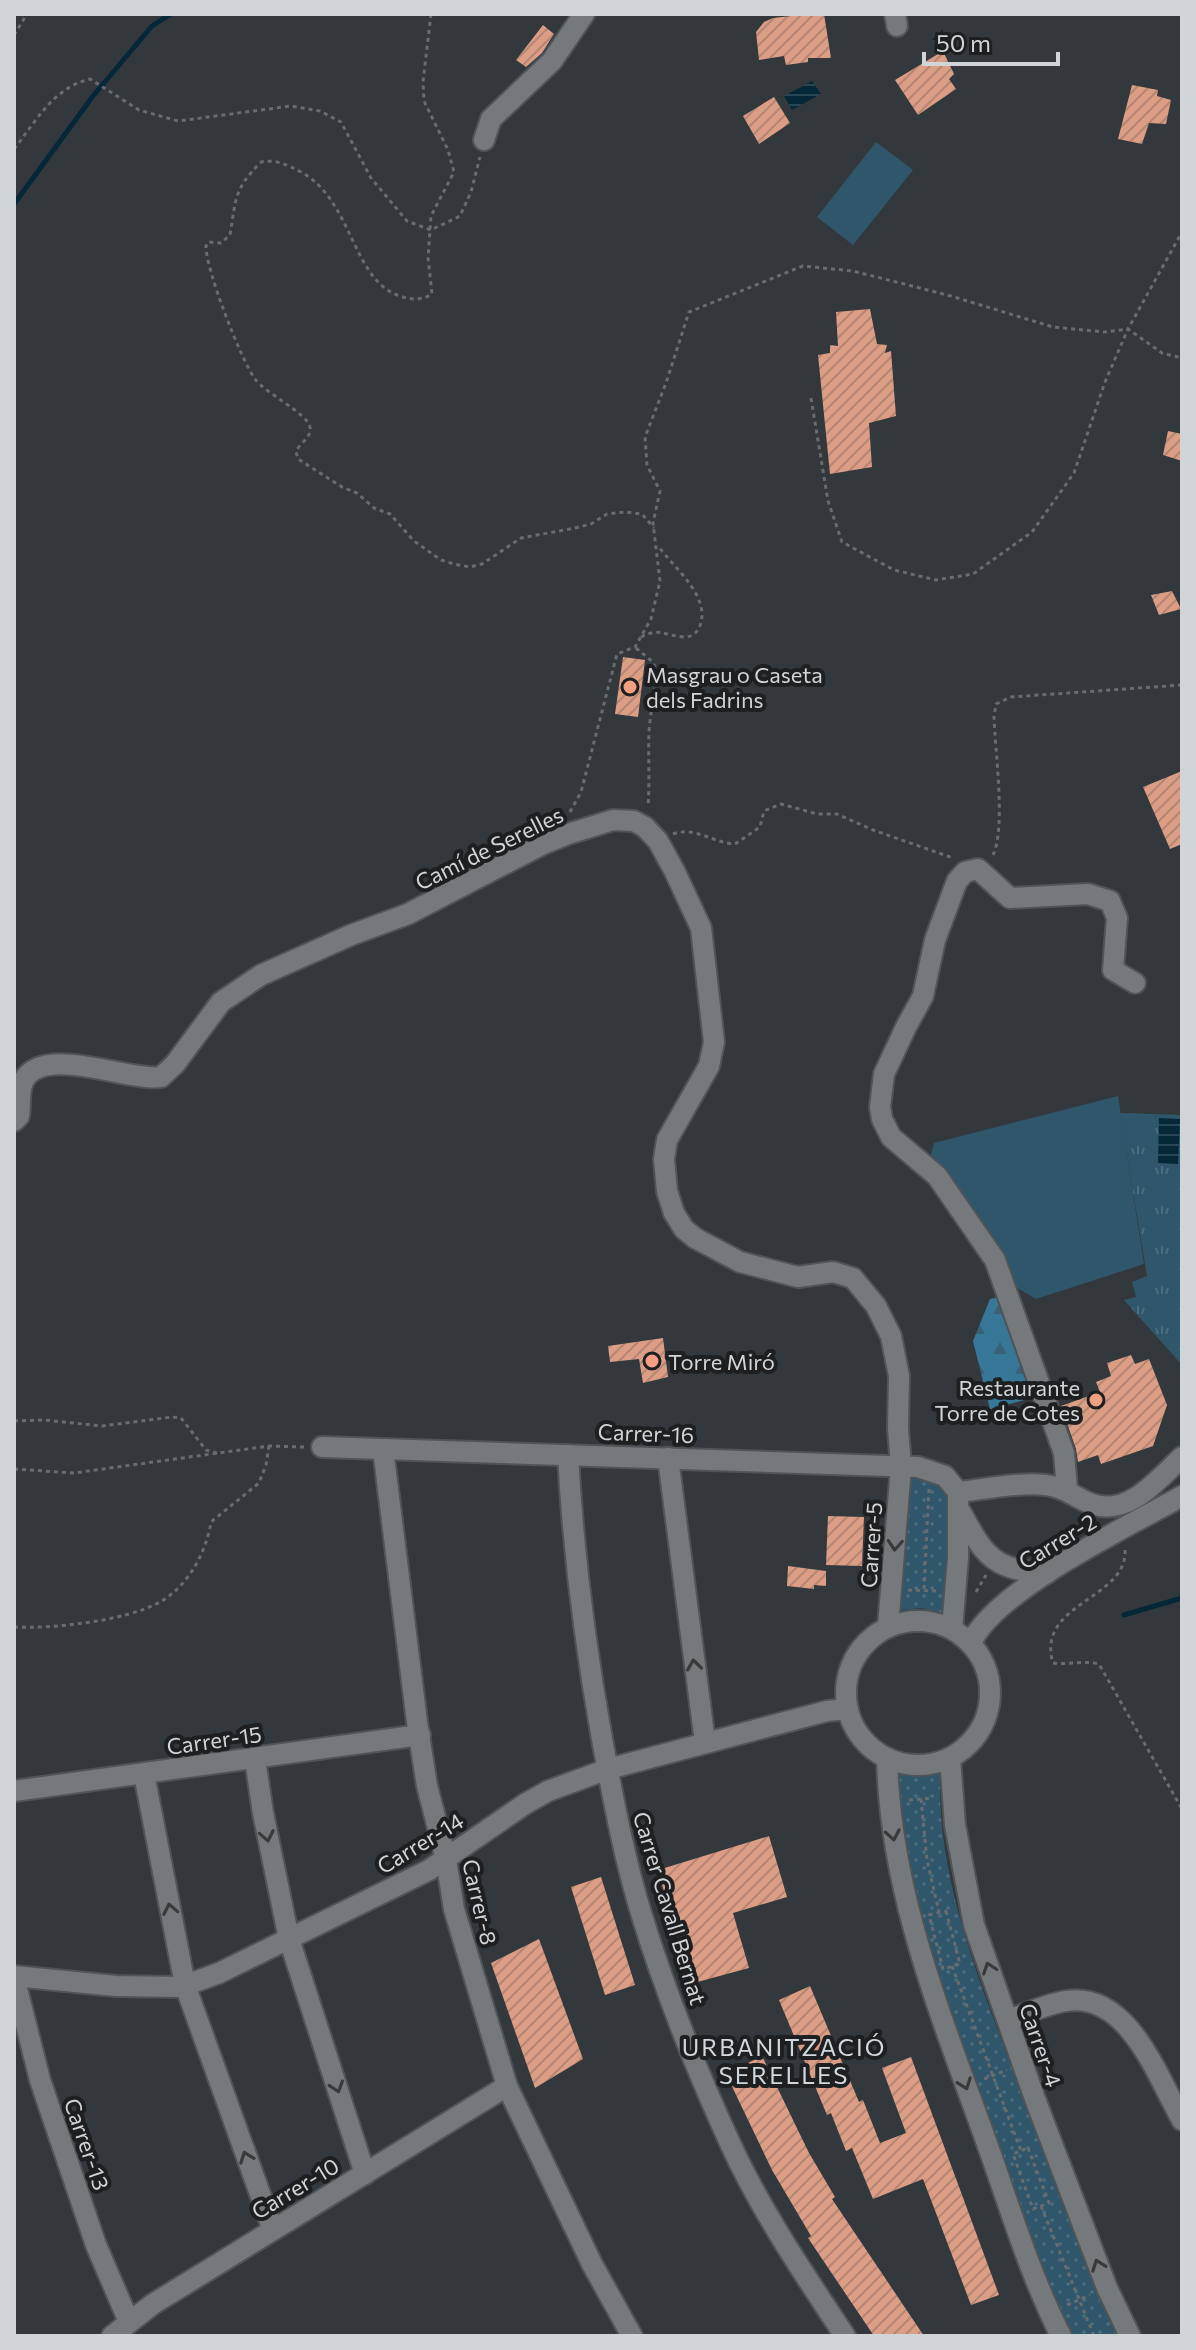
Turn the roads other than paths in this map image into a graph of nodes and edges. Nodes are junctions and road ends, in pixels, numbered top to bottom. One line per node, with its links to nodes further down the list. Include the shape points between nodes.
1 (584, 14): 2 (street, via 552,61 491,119)
2 (484, 140)
3 (1135, 983): 11 (street, via 1113,970 1117,918 1110,901 1088,894 1010,898 978,869 965,872 935,940 923,996 884,1074 880,1107 891,1137 937,1176 995,1260 1064,1453)
4 (14, 1121): 10 (street, Camí de Serelles, via 24,1079 37,1068 73,1065 161,1077 221,1002 261,975 408,914 553,840 613,820 634,821 652,834 701,928 714,1042 709,1066 667,1140 669,1202 689,1234 728,1257 798,1277 840,1272 859,1284 886,1325 898,1360)
5 (322, 1447): 6 (street, Carrer-16)
6 (383, 1449): 7 (street, Carrer-16); 19 (street, Carrer-8)
7 (568, 1455): 9 (street, Carrer-16); 24 (street, Carrer Cavall Bernat, via 577,1569)
8 (1182, 1457): 11 (street, via 1140,1496 1119,1504 1093,1504)
9 (668, 1458): 10 (street, Carrer-16); 20 (street, one-way to 9)
10 (901, 1467): 13 (street, Carrer-16, via 945,1476); 15 (street, Carrer-5, one-way to 15)
11 (1067, 1489): 13 (street, via 1030,1484)
12 (1182, 1496): 14 (street, Carrer-2)
13 (959, 1501): 14 (street, via 984,1551 1001,1565); 16 (street)
14 (1047, 1573): 17 (street, Carrer-2, via 1002,1606)
15 (888, 1627): 16 (street, via 909,1621); 18 (street, via 868,1641 854,1661 847,1684)
16 (952, 1629): 17 (street)
17 (971, 1643): 22 (street, via 990,1683 989,1706 982,1727)
18 (848, 1709): 20 (street, Carrer-14); 21 (street, via 856,1730)
19 (420, 1735): 23 (street, Carrer-15); 27 (street, Carrer-8)
20 (705, 1742): 24 (street, Carrer-14)
21 (887, 1758): 22 (street, via 917,1765); 40 (street, one-way to 40, via 900,1871 920,1957)
22 (950, 1758): 31 (street, Carrer-4, one-way to 22, via 971,1910)
23 (255, 1759): 25 (street, Carrer-15); 28 (street, one-way to 28)
24 (608, 1769): 27 (street, Carrer-14, via 548,1791); 39 (street, Carrer Cavall Bernat, via 641,1913 692,2057 756,2194)
25 (144, 1774): 26 (street, Carrer-15); 30 (street, one-way to 25)
26 (14, 1791)
27 (446, 1859): 28 (street, Carrer-14); 32 (street, Carrer-8, via 454,1909)
28 (289, 1939): 30 (street, Carrer-14); 34 (street, one-way to 34)
29 (14, 1976): 30 (street, Carrer-14, via 116,1986); 36 (street, Carrer-13, via 40,2080 96,2245)
30 (185, 1985): 35 (street, one-way to 30)
31 (1008, 2020): 33 (street, via 1063,2001 1106,2007 1131,2030); 41 (street, Carrer-4, one-way to 31, via 1107,2288)
32 (507, 2086): 34 (street, Carrer-10); 38 (street, Carrer-8)
33 (1182, 2120)
34 (365, 2174): 35 (street, Carrer-10)
35 (273, 2230): 36 (street, Carrer-10)
36 (129, 2322): 37 (street, Carrer-10)
37 (112, 2336)
38 (632, 2336)
39 (845, 2336)
40 (1061, 2336)
41 (1130, 2336)

